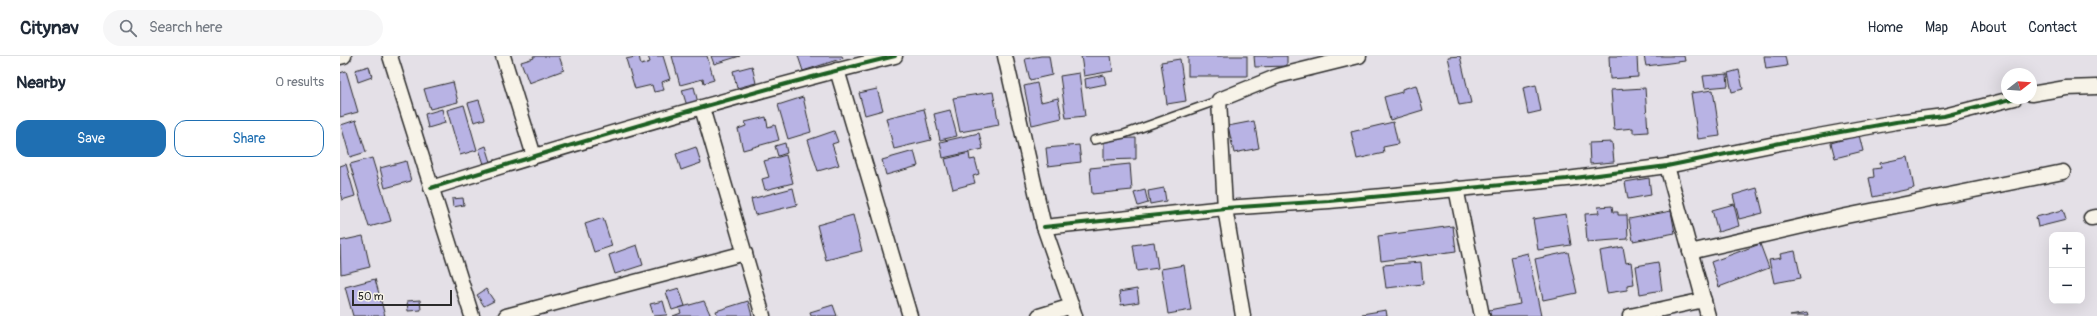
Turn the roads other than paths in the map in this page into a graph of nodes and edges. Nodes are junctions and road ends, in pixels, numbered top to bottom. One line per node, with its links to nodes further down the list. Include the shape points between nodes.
1 (344, 56): 7 (street)
2 (390, 56): 18 (street)
3 (503, 56): 15 (street)
4 (895, 56): 8 (street)
5 (1004, 56): 21 (street)
6 (1359, 56): 11 (street, via 1278,76)
7 (340, 57)
8 (837, 70): 13 (street); 29 (street)
9 (2097, 87): 10 (street, via 2066,88)
10 (2037, 93)
11 (1219, 100): 14 (lane, via 1124,134); 20 (street)
12 (2001, 102): 16 (street, via 1944,116 1792,140)
13 (702, 108): 15 (street); 23 (street)
14 (1094, 140)
15 (534, 156): 18 (street)
16 (1667, 166): 19 (street, via 1567,179); 22 (street)
17 (2063, 172): 22 (street, via 1846,216)
18 (431, 188): 26 (street)
19 (1456, 188): 20 (street); 32 (street)
20 (1225, 208): 21 (street); 31 (street)
21 (1044, 227): 25 (street)
22 (1690, 252): 24 (street)
23 (745, 253): 27 (street); 28 (street)
24 (1704, 300): 33 (street); 34 (street)
25 (1073, 311): 30 (street)
26 (472, 316)
27 (506, 316)
28 (763, 316)
29 (910, 316)
30 (1039, 316)
31 (1243, 316)
32 (1482, 316)
33 (1630, 316)
34 (1708, 316)

